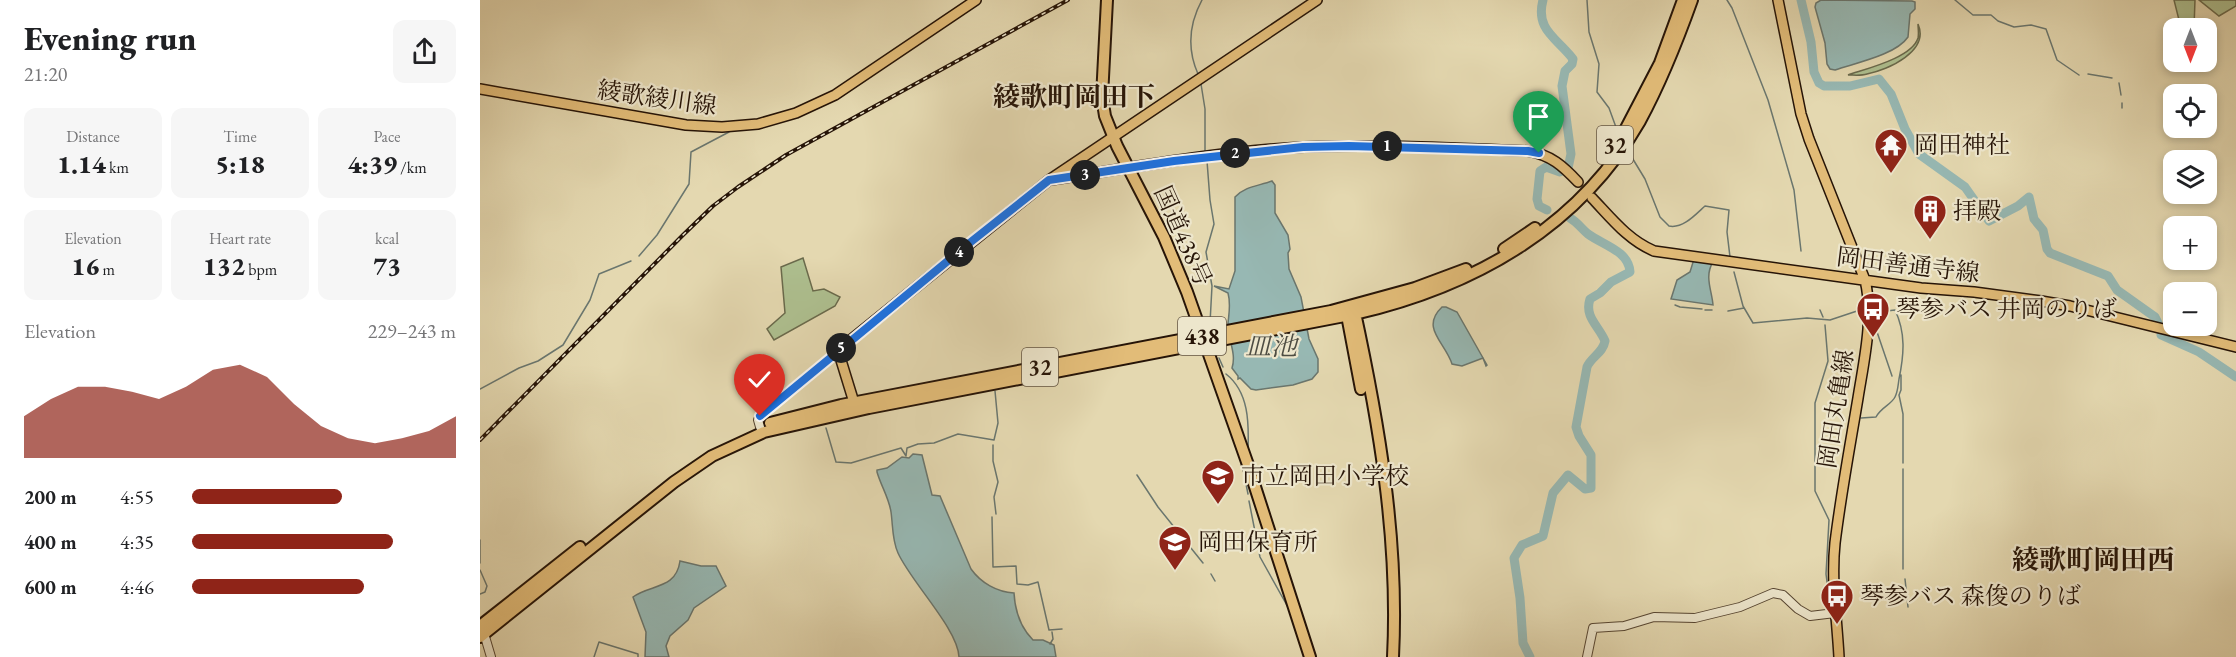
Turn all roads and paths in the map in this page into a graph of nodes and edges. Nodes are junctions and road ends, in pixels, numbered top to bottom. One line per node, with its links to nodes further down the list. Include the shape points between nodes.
1 (976, 0): 7 (main road, 綾歌綾川線, via 836,95 796,113 753,125 686,125)
2 (1107, 0): 8 (highway, 国道438号 / 438, via 1103,106)
3 (1317, 0): 8 (main road)
4 (1683, 0): 14 (highway, 32, via 1660,63 1629,125 1604,162 1566,202 1480,263)
5 (1692, 0): 14 (highway, 32, via 1668,64 1639,122 1608,166 1571,207 1522,246 1482,270 1417,297)
6 (1778, 0): 13 (main road, 岡田丸亀線, via 1801,114)
7 (480, 89)
8 (1113, 137): 9 (highway, 国道438号 / 438); 10 (main road)
9 (1129, 168): 10 (main road); 11 (main road, via 1303,147 1528,151 1553,159); 15 (highway, 国道438号 / 438, via 1172,255)
10 (1049, 180): 17 (main road)
11 (1578, 182)
12 (1592, 198): 13 (main road, 岡田善通寺線, via 1627,235 1654,251)
13 (1864, 280): 16 (main road, 岡田善通寺線, via 2070,306); 20 (main road, 岡田丸亀線, via 1869,318 1835,543)
14 (1350, 310): 15 (highway, 32); 24 (highway, via 1383,509 1388,569); 25 (highway, via 1389,506 1395,592)
15 (1203, 340): 18 (highway, 32); 23 (highway, 国道438号 / 438)
16 (2236, 347)
17 (841, 349): 18 (main road); 19 (street, via 761,414)
18 (856, 407): 19 (highway, 32, via 809,412); 21 (highway, 32, via 764,432 712,456)
19 (760, 427): 21 (highway, 32, via 709,450 670,476)
20 (1832, 614): 26 (street, via 1807,615 1783,595 1773,593 1737,608 1695,618 1654,617 1624,626 1593,628); 27 (main road, 岡田丸亀線)
21 (481, 628): 22 (street)
22 (491, 657)
23 (1310, 657)
24 (1386, 657)
25 (1393, 657)
26 (1587, 657)
27 (1839, 657)

